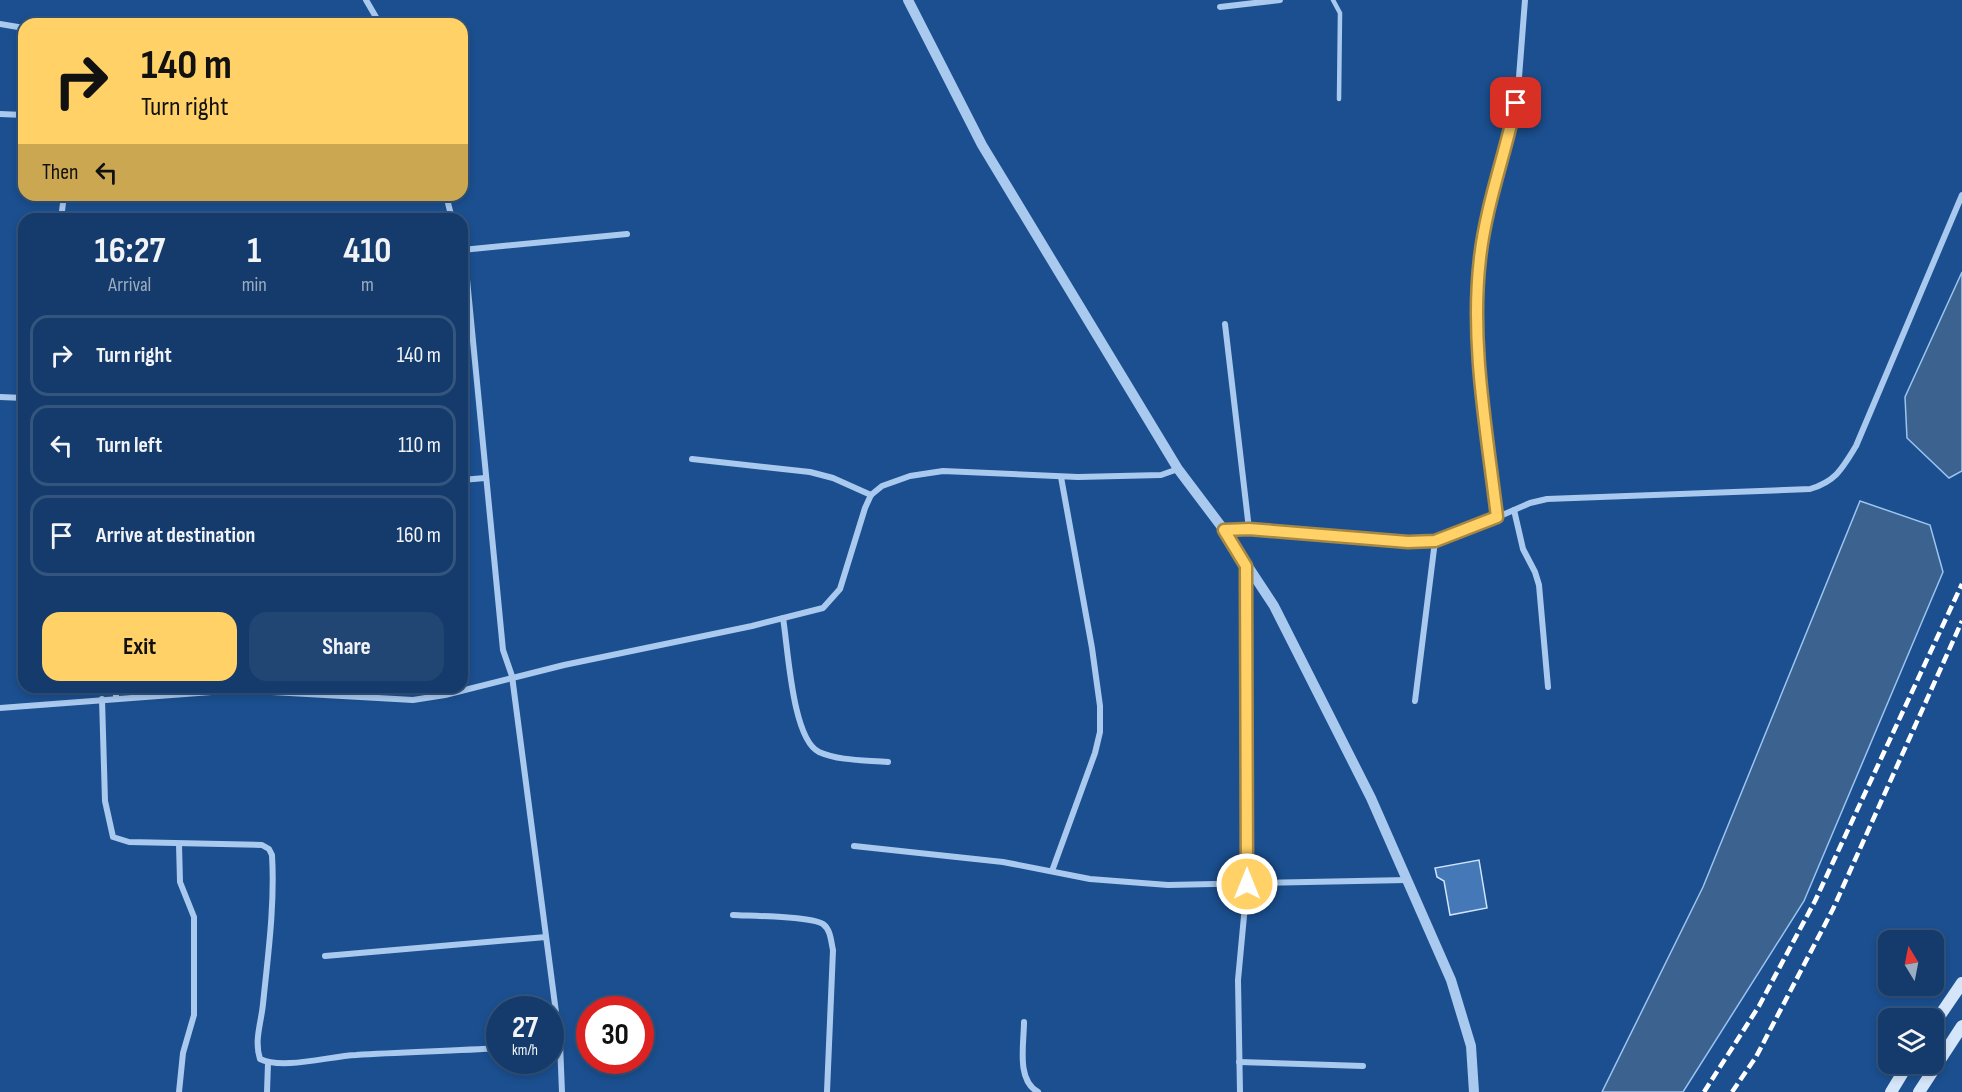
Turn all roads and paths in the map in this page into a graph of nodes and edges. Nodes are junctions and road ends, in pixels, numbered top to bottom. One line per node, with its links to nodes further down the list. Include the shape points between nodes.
1 (366, 0): 7 (street)
2 (908, 0): 21 (street, via 982,145)
3 (1280, 0): 6 (street)
4 (1333, 0): 10 (lane, via 1340,13)
5 (1525, 0): 27 (street, via 1516,103 1485,225 1477,288 1480,361)
6 (1220, 7)
7 (376, 18)
8 (0, 24): 9 (street)
9 (18, 27)
10 (1339, 99)
11 (0, 114): 12 (street)
12 (18, 115)
13 (1962, 195): 26 (street, via 1856,446 1827,484 1810,489 1563,497)
14 (627, 234): 15 (street)
15 (468, 249)
16 (468, 291): 23 (street)
17 (1225, 324): 28 (street)
18 (0, 398): 19 (street)
19 (18, 398)
20 (692, 459): 25 (street, via 810,472)
21 (1179, 469): 22 (street, via 1161,476); 29 (street)
22 (1061, 477): 25 (street, via 943,471 910,476 882,486); 47 (street, via 1092,648 1100,732)
23 (485, 478): 24 (street); 33 (street, via 503,650)
24 (468, 479)
25 (871, 495): 32 (street, via 840,589 823,608)
26 (1514, 510): 27 (street); 34 (street, via 1523,549 1539,585)
27 (1497, 517): 30 (street)
28 (1249, 529): 29 (street); 30 (street)
29 (1224, 530): 31 (street)
30 (1435, 541): 42 (street)
31 (1246, 566): 48 (street, via 1274,606 1371,798); 49 (street)
32 (783, 618): 33 (street); 44 (street, via 799,722 808,741 818,752)
33 (512, 676): 35 (street); 51 (street)
34 (1548, 687)
35 (468, 688)
36 (116, 693): 40 (street)
37 (164, 693): 40 (street)
38 (290, 693): 39 (street, via 413,700)
39 (452, 693)
40 (116, 698): 41 (street)
41 (102, 699): 43 (street); 45 (street, via 105,801 113,837 129,842)
42 (1415, 701)
43 (0, 708)
44 (888, 762)
45 (179, 844): 60 (street, via 262,845 272,855 270,933 256,1048 260,1059); 64 (street, via 180,882 192,907 194,928 194,1016 183,1053)
46 (854, 846): 47 (street)
47 (1052, 871): 49 (street, via 1122,882)
48 (1407, 880): 49 (street); 70 (street, via 1461,1007 1471,1046)
49 (1247, 884): 59 (street, via 1239,980)
50 (733, 915): 67 (street, via 809,920 823,924 829,932 833,950)
51 (546, 937): 52 (street); 54 (street)
52 (325, 956)
53 (1962, 983): 55 (main road)
54 (554, 996)
55 (1944, 1009)
56 (1024, 1022): 68 (street, via 1026,1080)
57 (1962, 1026): 72 (main road)
58 (486, 1049): 60 (street)
59 (1239, 1062): 61 (street); 69 (street)
60 (268, 1063): 65 (street)
61 (1363, 1066)
62 (561, 1074): 66 (street)
63 (1902, 1074): 71 (main road)
64 (179, 1092)
65 (267, 1092)
66 (562, 1092)
67 (827, 1092)
68 (1038, 1092)
69 (1240, 1092)
70 (1474, 1092)
71 (1891, 1092)
72 (1920, 1092)

